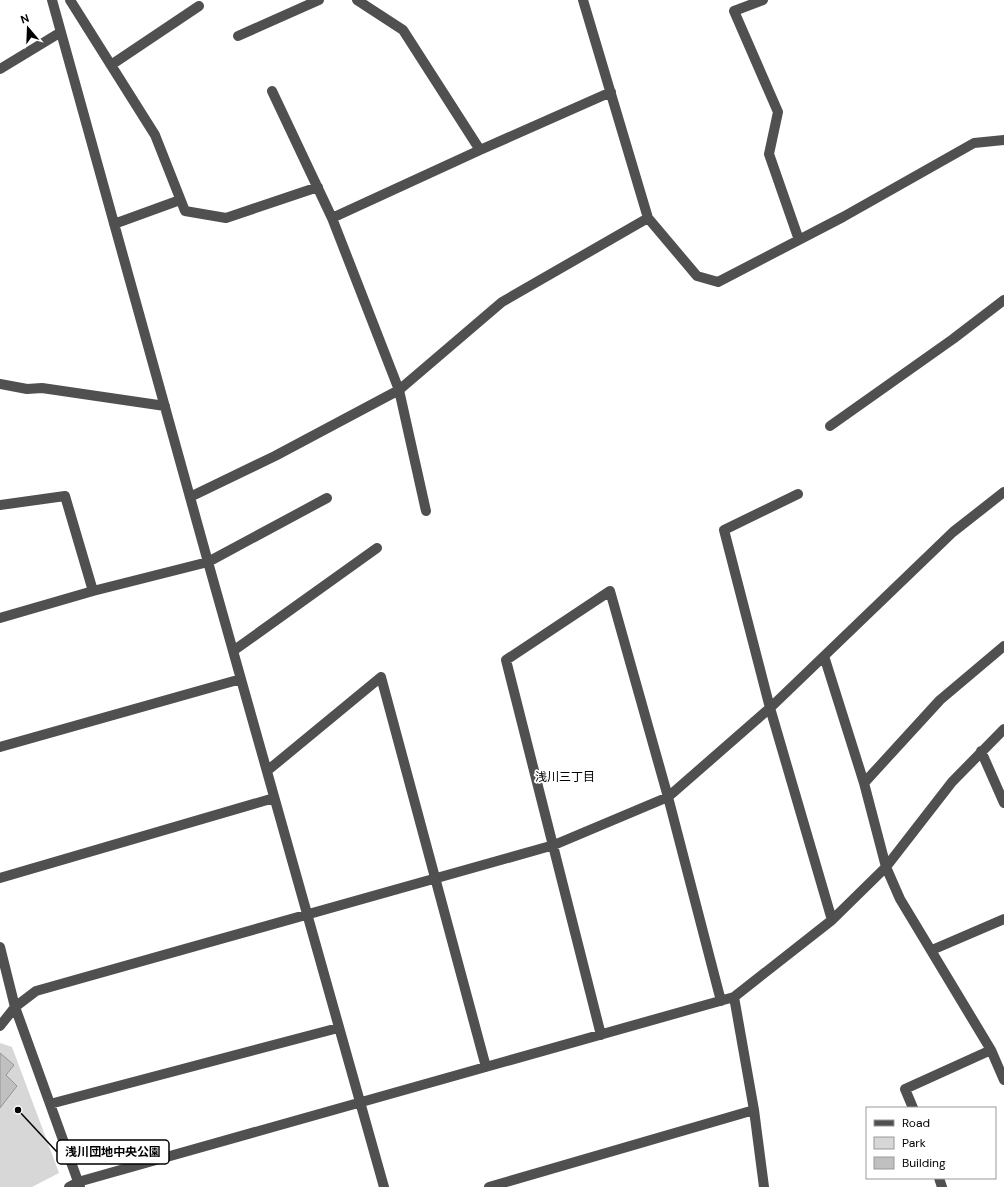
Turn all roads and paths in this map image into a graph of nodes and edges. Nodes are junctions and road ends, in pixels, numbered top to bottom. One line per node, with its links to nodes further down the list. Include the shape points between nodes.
1 (52, 0): 8 (street)
2 (70, 0): 10 (street)
3 (319, 0): 9 (street)
4 (357, 0): 15 (street, via 404,30)
5 (583, 0): 13 (street)
6 (763, 0): 21 (street, via 734,11 778,112 769,154)
7 (199, 6): 10 (street)
8 (61, 32): 11 (street); 20 (street)
9 (238, 36)
10 (111, 65): 17 (street, via 156,135)
11 (0, 69)
12 (272, 91): 16 (street)
13 (611, 92): 15 (street); 19 (street)
14 (1004, 140): 21 (street, via 974,143)
15 (480, 150): 18 (street)
16 (318, 188): 17 (street, via 226,218 185,211); 18 (street)
17 (180, 200): 20 (street)
18 (332, 218): 24 (street)
19 (648, 218): 21 (street, via 696,276 718,282); 24 (street, via 502,302)
20 (114, 224): 25 (street)
21 (799, 240)
22 (1004, 300): 26 (street)
23 (0, 384): 25 (street)
24 (399, 390): 29 (street, via 275,456); 32 (street)
25 (165, 406): 29 (street)
26 (830, 426)
27 (1004, 492): 39 (street, via 953,532)
28 (798, 494): 41 (street, via 724,530)
29 (190, 497): 34 (street)
30 (328, 498): 34 (street)
31 (0, 506): 35 (street, via 65,496)
32 (426, 511)
33 (377, 548): 38 (street)
34 (208, 562): 35 (street); 38 (street)
35 (93, 591): 36 (street)
36 (0, 618)
37 (1004, 646): 46 (street, via 940,700)
38 (233, 651): 40 (street)
39 (824, 656): 41 (street); 46 (street)
40 (241, 679): 43 (street); 45 (street)
41 (770, 708): 47 (street); 55 (street)
42 (1004, 729): 44 (street)
43 (0, 747)
44 (981, 751): 49 (street); 51 (street, via 952,782)
45 (267, 771): 48 (street); 53 (street, via 381,677)
46 (864, 783): 51 (street)
47 (668, 797): 50 (street); 50 (street, via 610,591 506,660); 60 (street)
48 (274, 798): 52 (street); 54 (street)
49 (1004, 803)
50 (554, 845): 53 (street); 64 (street)
51 (886, 867): 55 (street); 58 (street, via 900,899)
52 (0, 878)
53 (434, 879): 54 (street); 66 (street)
54 (307, 915): 61 (street, via 36,991); 63 (street)
55 (832, 920): 59 (street)
56 (1004, 920): 58 (street)
57 (0, 947): 61 (street)
58 (932, 950): 65 (street)
59 (734, 997): 60 (street); 71 (street)
60 (721, 1001): 64 (street)
61 (15, 1007): 62 (street); 69 (street)
62 (0, 1026)
63 (338, 1028): 68 (street); 69 (street)
64 (601, 1034): 66 (street)
65 (990, 1050): 67 (street); 70 (street, via 905,1089)
66 (486, 1067): 68 (street)
67 (1004, 1080)
68 (359, 1102): 72 (street); 74 (street)
69 (50, 1104): 72 (street)
70 (912, 1107)
71 (754, 1110): 75 (street); 76 (street)
72 (79, 1184): 73 (street)
73 (69, 1187)
74 (384, 1187)
75 (489, 1187)
76 (764, 1187)

